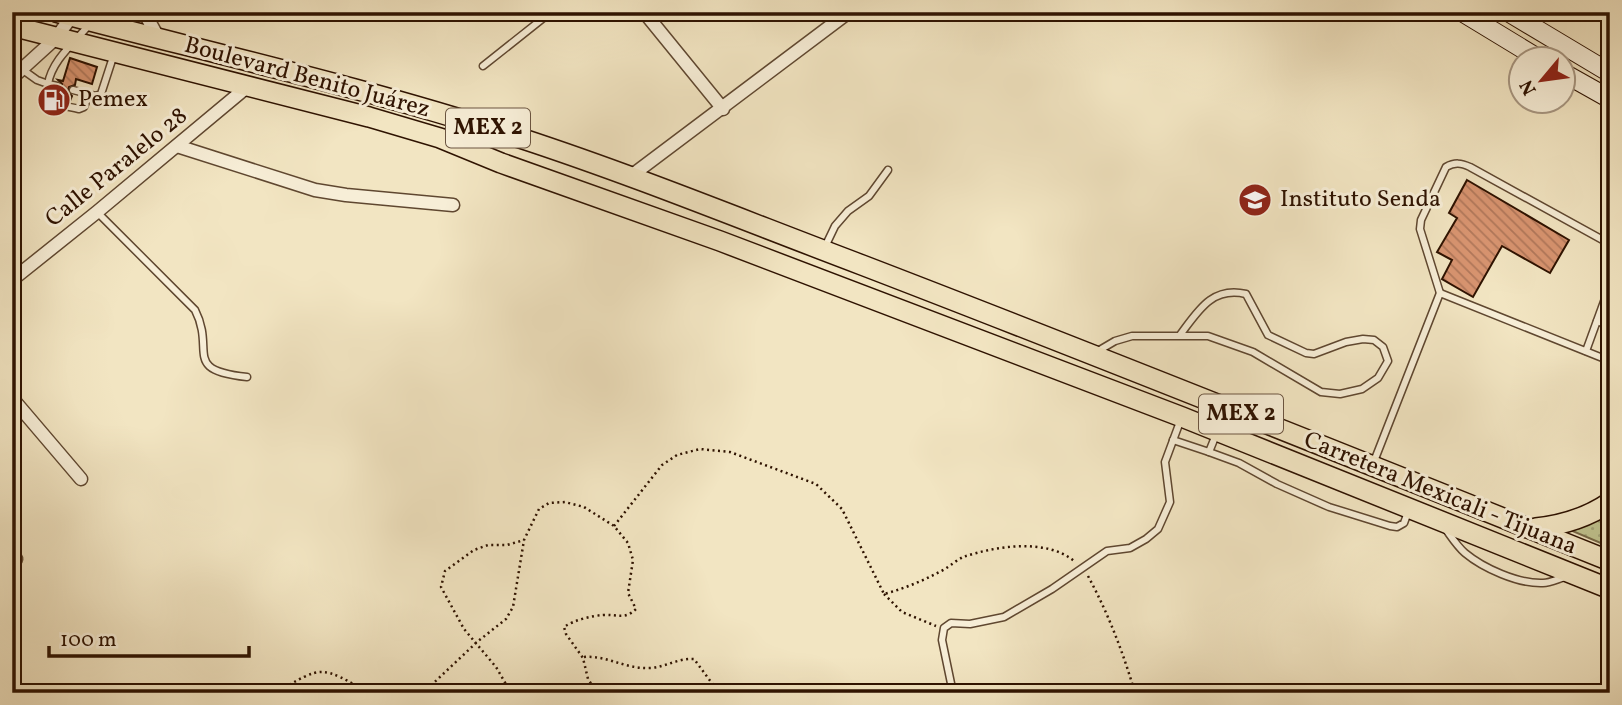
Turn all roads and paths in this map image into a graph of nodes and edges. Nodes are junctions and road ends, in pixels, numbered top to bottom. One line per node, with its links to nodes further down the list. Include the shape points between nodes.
1 (144, 12): 12 (street)
2 (338, 12): 3 (street)
3 (343, 12)
4 (551, 12): 16 (lane)
5 (644, 12): 27 (street)
6 (849, 12): 27 (street)
7 (1462, 12): 14 (main road)
8 (1508, 12): 17 (main road)
9 (64, 14): 10 (main road, Boulevard Benito Juárez / MEX 2); 13 (street)
10 (93, 21): 12 (main road, Boulevard Benito Juárez / MEX 2); 13 (lane)
11 (12, 26): 13 (main road, Boulevard Benito Juárez / MEX 2)
12 (159, 39): 28 (main road, Boulevard Benito Juárez / MEX 2)
13 (65, 40): 15 (main road, Boulevard Benito Juárez / MEX 2); 18 (street); 20 (lane)
14 (1518, 46)
15 (114, 52): 22 (main road, Boulevard Benito Juárez / MEX 2); 24 (lane, via 103,90 96,96)
16 (483, 66)
17 (1610, 73)
18 (18, 74): 20 (lane)
19 (1576, 79): 25 (main road)
20 (48, 84): 21 (lane); 24 (lane, via 53,103 79,109)
21 (57, 86)
22 (247, 87): 26 (main road, Boulevard Benito Juárez / MEX 2); 29 (street, Calle Paralelo 28)
23 (73, 90): 24 (lane)
24 (89, 94)
25 (1610, 99)
26 (323, 106): 28 (main road, via 359,103 430,121); 40 (main road, Boulevard Benito Juárez / MEX 2, via 440,138)
27 (723, 108): 31 (street)
28 (438, 113): 31 (main road, Boulevard Benito Juárez / MEX 2)
29 (177, 146): 32 (street, via 315,190); 33 (street, Calle Paralelo 28)
30 (888, 170): 35 (lane, via 835,226)
31 (631, 176): 35 (main road, Boulevard Benito Juárez / MEX 2)
32 (453, 205)
33 (97, 212): 37 (street, Calle Paralelo 28); 47 (lane, via 195,310 201,322 205,362 224,374)
34 (1610, 244): 39 (lane, via 1470,167 1454,163 1446,167 1420,229)
35 (823, 251): 36 (main road, Boulevard Benito Juárez / MEX 2)
36 (872, 269): 45 (main road, Carretera Mexicali - Tijuana / MEX 2)
37 (12, 280)
38 (1610, 285): 41 (lane)
39 (1440, 293): 44 (lane); 54 (lane)
40 (861, 295): 50 (main road, Carretera Mexicali - Tijuana / MEX 2)
41 (1597, 321): 42 (lane); 44 (lane)
42 (1610, 326)
43 (1180, 335): 43 (lane, via 1208,336 1253,352 1321,392 1362,389 1378,378 1388,362 1383,347 1374,340 1306,353 1268,335 1247,294 1231,290 1213,297); 45 (lane, via 1132,335)
44 (1586, 351): 46 (lane)
45 (1094, 354): 49 (main road, Carretera Mexicali - Tijuana / MEX 2)
46 (1610, 361)
47 (247, 377)
48 (12, 398): 55 (street)
49 (1227, 408): 51 (lane); 54 (main road, Carretera Mexicali - Tijuana / MEX 2)
50 (1182, 417): 51 (main road, Carretera Mexicali - Tijuana / MEX 2); 52 (lane)
51 (1216, 431): 53 (lane); 57 (main road, Carretera Mexicali - Tijuana / MEX 2)
52 (1173, 440): 53 (lane); 62 (lane, via 1165,462 1170,502 1158,528 1130,548 1107,551)
53 (1209, 452): 57 (lane, via 1329,507 1390,526 1404,523)
54 (1373, 466): 59 (main road, Carretera Mexicali - Tijuana / MEX 2)
55 (80, 479)
56 (1610, 502): 59 (main road, via 1562,526)
57 (1410, 508): 64 (main road, Carretera Mexicali - Tijuana / MEX 2)
58 (614, 526): 60 (path, via 584,507 549,503 539,509); 66 (path, via 662,465 677,455 700,449 730,452 816,484 842,509); 69 (path, via 628,543 633,560 628,593 636,609 623,617 601,615 570,623 566,634)
59 (1532, 529): 61 (main road, Carretera Mexicali - Tijuana / MEX 2)
60 (524, 540): 68 (path, via 513,607 506,619); 68 (path, via 474,550 445,571 441,587 464,629)
61 (1610, 561)
62 (1084, 568): 66 (path, via 1063,552 1001,547 961,558 906,588); 67 (lane, via 1004,617 951,623); 77 (path, via 1124,656)
63 (1610, 575): 64 (main road)
64 (1579, 577): 65 (main road, Carretera Mexicali - Tijuana / MEX 2)
65 (1610, 589)
66 (884, 594): 67 (path, via 902,612)
67 (944, 628): 76 (lane, via 942,640)
68 (477, 642): 72 (path); 73 (path)
69 (583, 657): 74 (path, via 588,679); 75 (path, via 596,656 629,668 694,659)
70 (275, 693): 71 (path, via 324,670)
71 (370, 693)
72 (423, 693)
73 (511, 693)
74 (602, 693)
75 (716, 693)
76 (953, 693)
77 (1135, 693)

